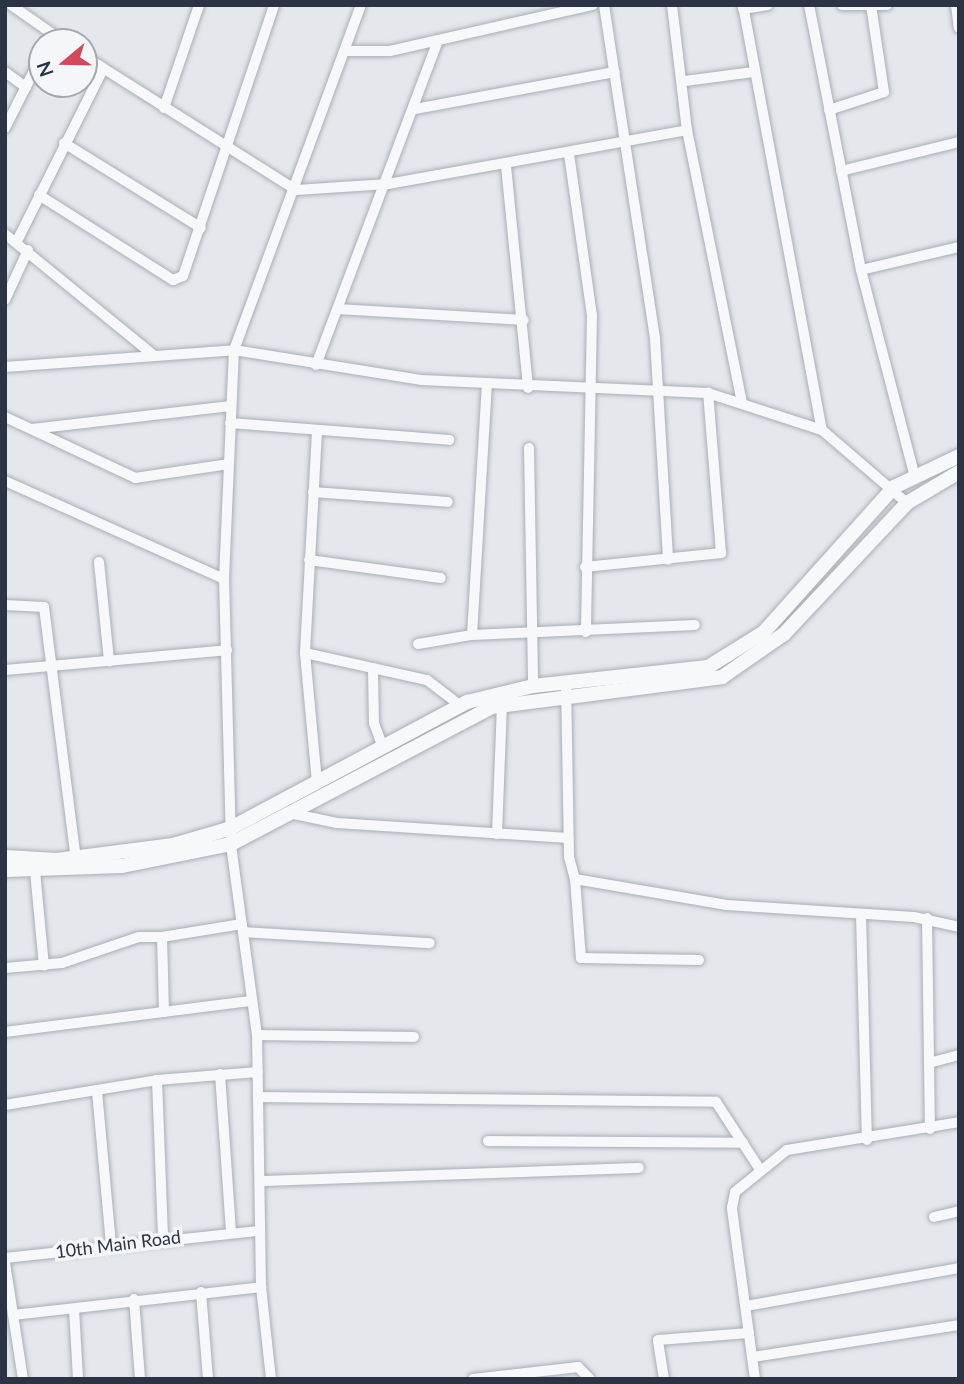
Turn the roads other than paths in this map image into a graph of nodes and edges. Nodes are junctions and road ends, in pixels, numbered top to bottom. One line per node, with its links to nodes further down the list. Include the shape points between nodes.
1 (11, 5): 15 (street)
2 (199, 5): 27 (street)
3 (274, 5): 35 (street)
4 (361, 5): 18 (street)
5 (593, 5): 17 (street)
6 (604, 5): 22 (street)
7 (672, 5): 24 (street)
8 (768, 5): 13 (street)
9 (809, 5): 29 (street)
10 (842, 5): 14 (street)
11 (887, 5): 14 (street)
12 (956, 5): 16 (street)
13 (743, 7): 23 (street)
14 (871, 7): 29 (street, via 884,92)
15 (39, 28)
16 (959, 28)
17 (438, 40): 18 (street, via 371,54); 28 (street)
18 (347, 51): 40 (street)
19 (98, 66): 20 (street)
20 (103, 69): 27 (street); 34 (street)
21 (5, 72): 26 (street)
22 (615, 72): 28 (street); 32 (street)
23 (753, 72): 24 (street); 66 (street)
24 (685, 81): 31 (street)
25 (28, 83): 26 (street)
26 (26, 87): 30 (street)
27 (164, 108): 35 (street)
28 (415, 109): 39 (street)
29 (829, 110): 38 (street)
30 (5, 128)
31 (687, 130): 32 (street); 60 (street)
32 (627, 142): 36 (street); 58 (street)
33 (959, 142): 38 (street)
34 (64, 143): 41 (street); 42 (street)
35 (227, 148): 40 (street); 42 (street)
36 (569, 154): 37 (street); 57 (street, via 592,316)
37 (506, 166): 39 (street); 50 (street)
38 (841, 171): 47 (street)
39 (388, 184): 40 (street); 49 (street)
40 (296, 190): 51 (street)
41 (39, 195): 42 (street, via 173,280 183,276); 44 (street)
42 (201, 228)
43 (5, 234): 44 (street)
44 (17, 241): 46 (street)
45 (959, 247): 47 (street)
46 (28, 250): 48 (street); 52 (street)
47 (861, 270): 72 (street)
48 (5, 300)
49 (338, 309): 50 (street); 53 (street)
50 (524, 320): 56 (street)
51 (233, 350): 52 (street); 53 (street); 61 (street)
52 (152, 355): 54 (street)
53 (316, 365): 55 (street)
54 (5, 367)
55 (487, 385): 56 (street); 88 (street)
56 (528, 388): 57 (street)
57 (590, 392): 58 (street); 81 (street)
58 (657, 392): 59 (street); 79 (street)
59 (708, 393): 60 (street); 79 (street, via 722,548 716,556)
60 (742, 402): 66 (street)
61 (231, 406): 63 (street); 64 (street)
62 (5, 416): 64 (street)
63 (230, 423): 65 (street); 70 (street)
64 (32, 429): 70 (street, via 135,478)
65 (317, 430): 67 (street); 75 (street)
66 (822, 430): 74 (street)
67 (449, 440)
68 (529, 448): 87 (street)
69 (959, 456): 72 (street)
70 (229, 464): 83 (street)
71 (959, 472): 77 (street)
72 (914, 473): 74 (street)
73 (5, 481): 83 (street)
74 (894, 487): 77 (street); 97 (street, via 764,632 733,655 645,678)
75 (313, 492): 76 (street); 78 (street)
76 (448, 502)
77 (907, 503): 97 (street, via 752,661 689,685)
78 (309, 560): 82 (street); 91 (street)
79 (667, 560): 81 (street)
80 (99, 562): 92 (street)
81 (585, 567): 86 (street)
82 (441, 578)
83 (224, 579): 90 (street)
84 (5, 605): 93 (street, via 41,603)
85 (695, 625): 86 (street)
86 (586, 632): 87 (street)
87 (531, 634): 88 (street); 96 (street)
88 (472, 635): 89 (street)
89 (418, 644)
90 (227, 649): 92 (street); 103 (street)
91 (305, 653): 94 (street); 101 (street)
92 (109, 661): 93 (street)
93 (52, 667): 95 (street); 108 (street)
94 (373, 668): 99 (street, via 427,680); 100 (street, via 374,723)
95 (5, 670)
96 (533, 686): 97 (street); 99 (street)
97 (567, 690): 98 (street); 105 (street)
98 (502, 705): 102 (street); 104 (street)
99 (461, 706): 100 (street)
100 (383, 748): 101 (street)
101 (317, 783): 103 (street)
102 (294, 814): 104 (street); 106 (street)
103 (231, 828): 106 (street); 108 (street, via 173,845)
104 (497, 834): 105 (street)
105 (569, 838): 111 (street)
106 (231, 844): 110 (street, via 122,866); 114 (street)
107 (5, 857): 108 (street)
108 (76, 859)
109 (5, 870): 110 (street)
110 (35, 871): 119 (street)
111 (575, 878): 112 (street, via 727,905); 118 (street, via 581,958)
112 (861, 914): 113 (street); 136 (street)
113 (926, 918): 115 (street); 127 (street)
114 (242, 928): 116 (street); 117 (street); 121 (street)
115 (959, 928)
116 (162, 937): 119 (street, via 139,937); 122 (street)
117 (430, 943)
118 (699, 960)
119 (44, 966): 120 (street)
120 (5, 968)
121 (252, 1001): 122 (street); 124 (street)
122 (164, 1012): 123 (street)
123 (5, 1032)
124 (257, 1035): 125 (street); 128 (street)
125 (414, 1037)
126 (959, 1055): 127 (street)
127 (929, 1062): 135 (street)
128 (258, 1072): 129 (street); 132 (street)
129 (220, 1074): 130 (street); 145 (street)
130 (158, 1080): 131 (street); 146 (street)
131 (97, 1091): 133 (street); 147 (street)
132 (260, 1097): 138 (street, via 716,1102); 141 (street)
133 (5, 1105)
134 (959, 1122): 135 (street)
135 (930, 1129): 136 (street)
136 (867, 1140): 140 (street, via 786,1150)
137 (488, 1141): 138 (street)
138 (743, 1143): 140 (street)
139 (639, 1168): 141 (street)
140 (759, 1168): 153 (street, via 732,1199)
141 (262, 1181): 144 (street)
142 (959, 1211): 143 (street)
143 (934, 1217)
144 (259, 1231): 145 (street, 10th Main Road); 150 (street)
145 (231, 1232): 146 (street, 10th Main Road)
146 (163, 1237): 147 (street, 10th Main Road)
147 (111, 1244): 148 (street, 10th Main Road)
148 (5, 1260): 155 (street)
149 (959, 1268): 153 (street)
150 (261, 1287): 151 (street); 163 (street)
151 (201, 1292): 152 (street); 162 (street)
152 (134, 1299): 154 (street); 161 (street)
153 (746, 1306): 157 (street)
154 (74, 1309): 155 (street); 160 (street)
155 (13, 1315): 159 (street)
156 (959, 1325): 158 (street)
157 (750, 1333): 158 (street); 166 (street, via 659,1340)
158 (752, 1357): 167 (street)
159 (23, 1379)
160 (78, 1379)
161 (140, 1379)
162 (208, 1379)
163 (271, 1379)
164 (473, 1379): 165 (street, via 578,1367)
165 (590, 1379)
166 (664, 1379)
167 (755, 1379)

